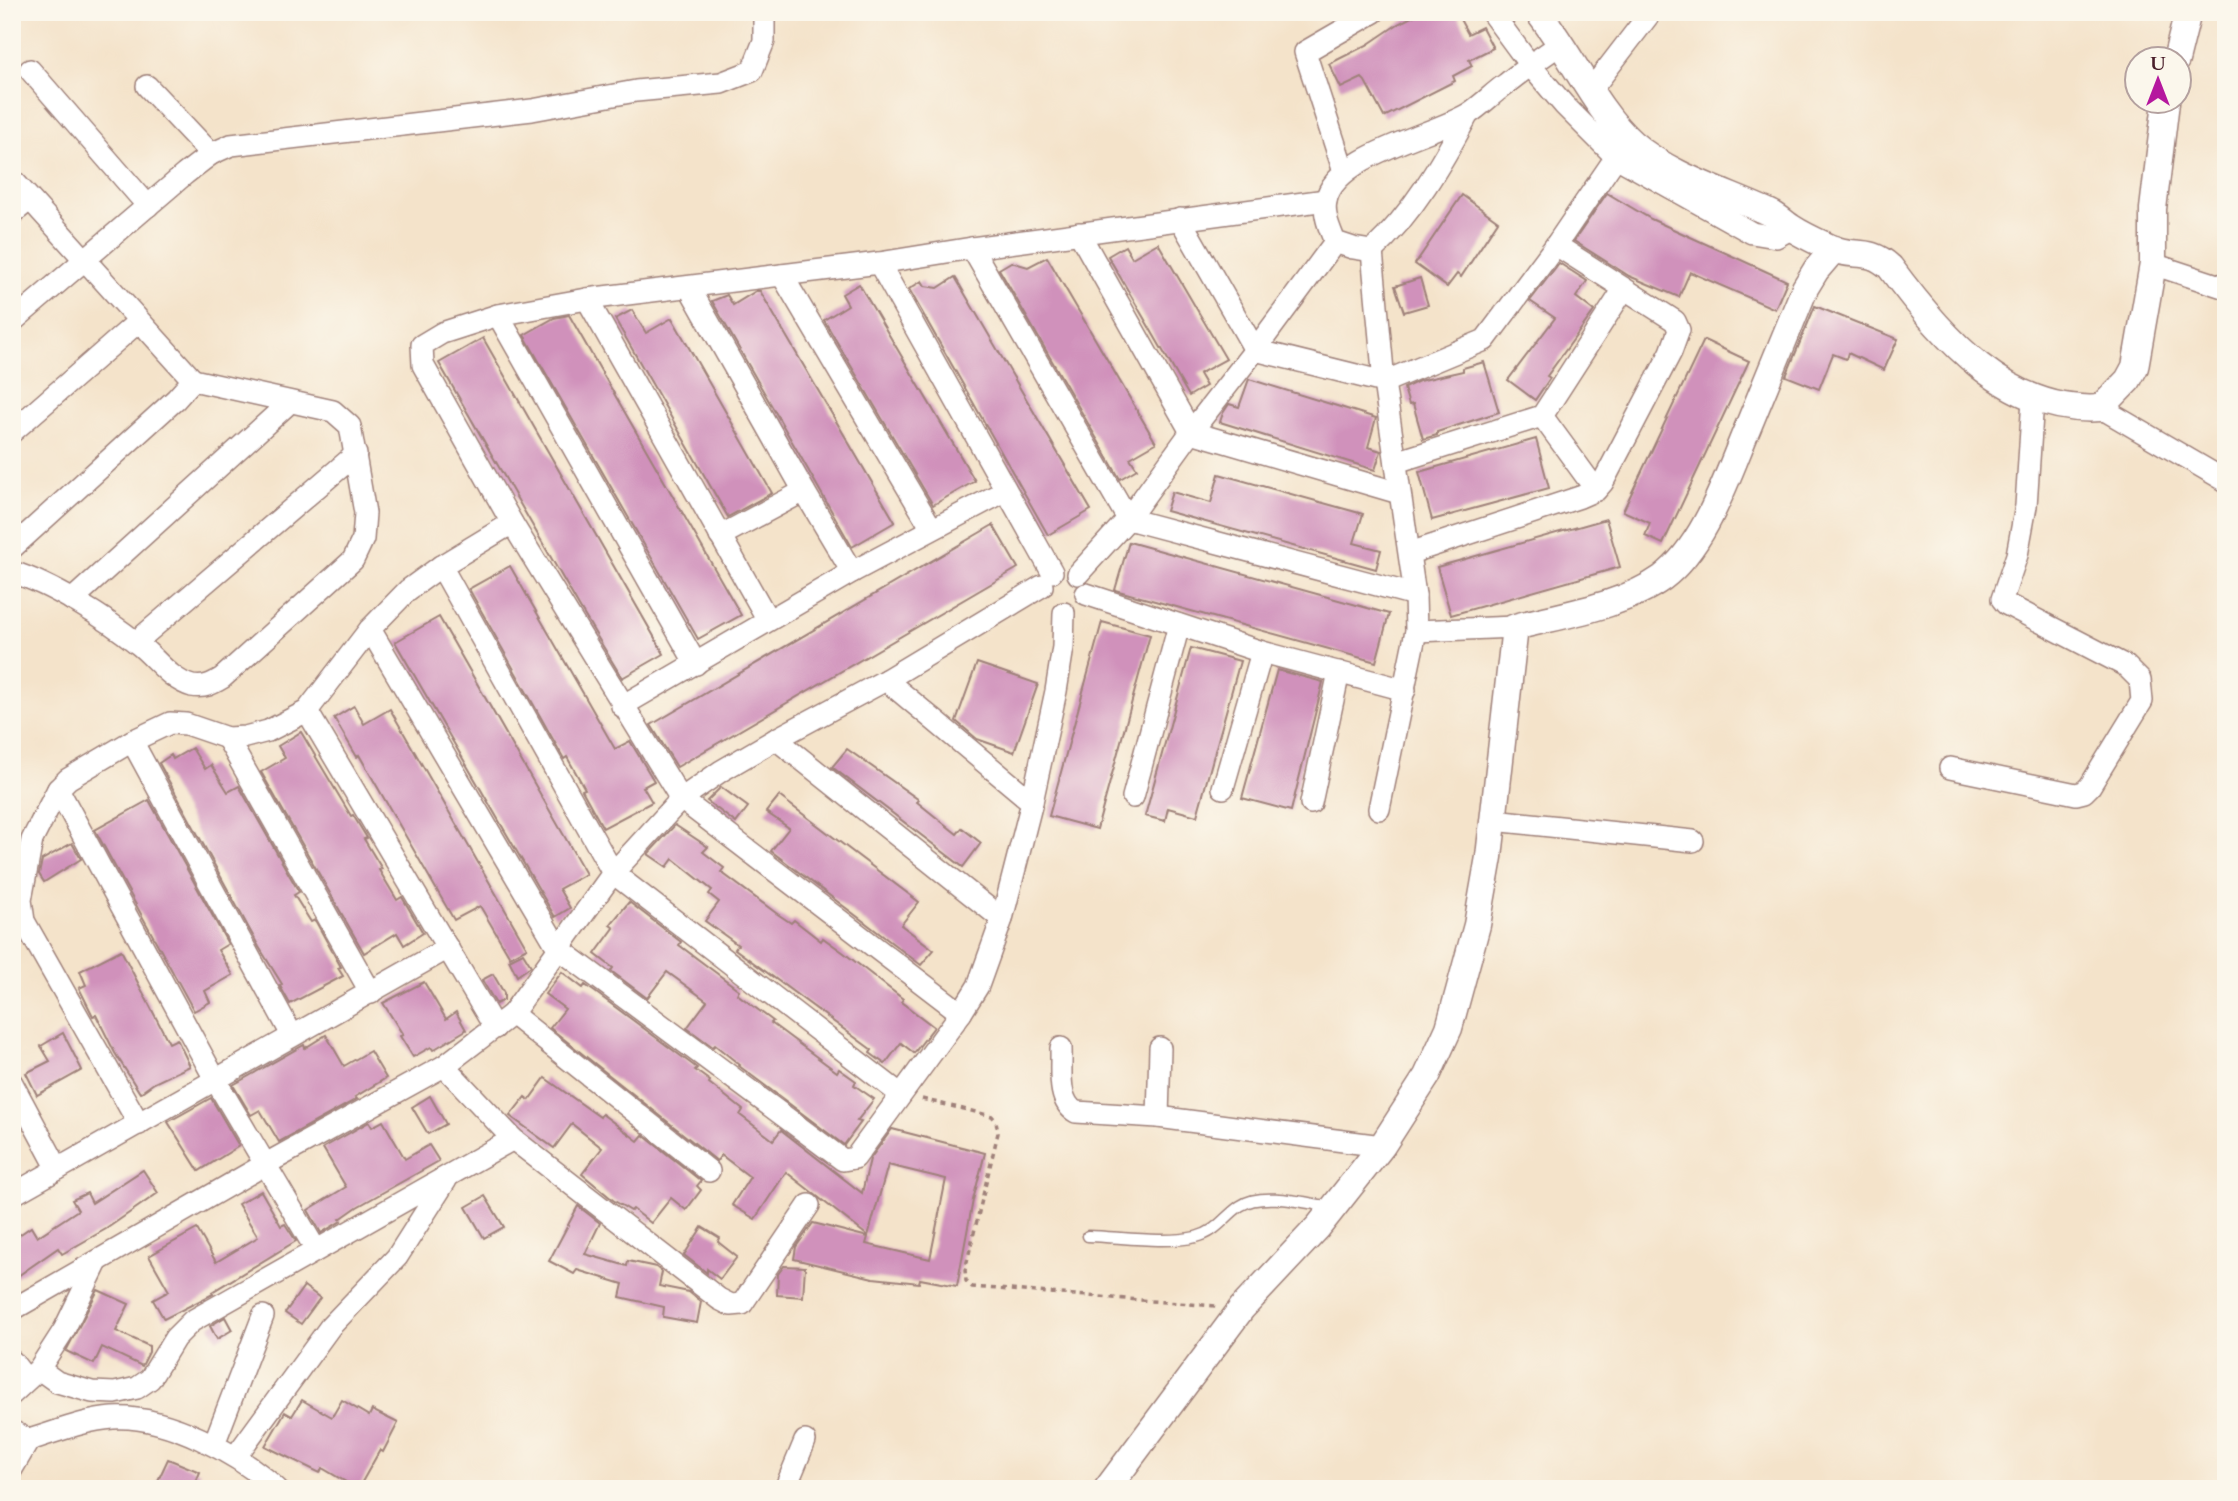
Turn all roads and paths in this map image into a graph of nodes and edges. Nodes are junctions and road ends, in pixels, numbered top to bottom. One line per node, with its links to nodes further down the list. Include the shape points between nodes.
1 (764, 12): 15 (street, via 764,41 752,71 721,83 232,145)
2 (1373, 12): 17 (street, via 1305,52)
3 (1491, 12): 9 (street)
4 (1538, 12): 7 (street)
5 (1651, 12): 12 (street)
6 (2188, 12): 8 (street)
7 (1562, 43): 9 (street); 12 (street)
8 (2180, 46)
9 (1530, 65): 13 (street); 16 (street)
10 (30, 70): 21 (street)
11 (147, 86): 15 (street)
12 (1591, 90): 24 (street, via 1615,125 1650,156 1773,214)
13 (1468, 114): 17 (street, via 1391,146); 30 (street, via 1412,206)
14 (2164, 116): 33 (street, via 2152,209)
15 (211, 154): 21 (street)
16 (1616, 157): 24 (street, via 1752,233 1776,237); 27 (street)
17 (1344, 172): 20 (street)
18 (12, 179): 19 (street)
19 (29, 200): 22 (street); 31 (street)
20 (1326, 200): 23 (street); 26 (street, via 1326,220)
21 (148, 206): 31 (street)
22 (12, 214)
23 (1180, 219): 25 (street); 42 (street)
24 (1793, 228): 29 (street)
25 (1079, 233): 28 (street); 50 (street)
26 (1335, 242): 30 (street); 42 (street)
27 (1556, 245): 37 (street); 44 (street, via 1487,339)
28 (972, 248): 32 (street); 58 (street)
29 (1834, 249): 45 (street, via 1880,258 1941,331 1974,362); 75 (street, via 1805,288 1728,474 1697,541 1681,561 1640,590)
30 (1372, 251): 44 (street)
31 (85, 258): 40 (street); 41 (street)
32 (879, 262): 34 (street); 56 (street)
33 (2153, 264): 36 (street); 47 (street, via 2135,368)
34 (782, 275): 35 (street); 60 (street)
35 (689, 287): 38 (street); 55 (street)
36 (2226, 288)
37 (1624, 289): 48 (street); 54 (street, via 1675,321 1679,330)
38 (587, 299): 39 (street); 61 (street)
39 (498, 315): 59 (street, via 442,333 422,345 422,353 423,365); 80 (street)
40 (139, 321): 43 (street); 49 (street)
41 (12, 322)
42 (1255, 350): 44 (street); 50 (street)
43 (193, 380): 46 (street); 62 (street)
44 (1384, 382): 52 (street)
45 (2033, 399): 47 (street, via 2071,408); 89 (street, via 2026,506 2017,555 2002,599 2126,666 2140,680 2142,701 2084,792)
46 (290, 402): 51 (street, via 333,411 349,426); 71 (street)
47 (2101, 408): 53 (street)
48 (1542, 416): 52 (street); 54 (street)
49 (12, 432)
50 (1191, 432): 57 (street); 58 (street)
51 (356, 454): 78 (street); 78 (street, via 365,513 363,539 353,559 222,678 208,686 178,680)
52 (1395, 463): 57 (street)
53 (2226, 481)
54 (1596, 489): 63 (street)
55 (804, 491): 61 (street); 66 (street)
56 (1005, 491): 60 (street); 68 (street)
57 (1399, 493): 63 (street)
58 (1128, 519): 67 (street); 70 (street)
59 (512, 523): 64 (street); 84 (street)
60 (932, 529): 66 (street)
61 (720, 536): 73 (street)
62 (12, 548)
63 (1410, 553): 70 (street)
64 (441, 566): 76 (street, via 408,590); 99 (street)
65 (12, 572): 71 (street)
66 (852, 572): 73 (street)
67 (1078, 574): 68 (street, via 1064,569); 69 (street)
68 (1047, 579): 72 (street, via 1044,601); 82 (street)
69 (1086, 594): 72 (street, via 1079,607); 74 (street)
70 (1415, 595): 77 (street)
71 (72, 600): 78 (street)
72 (1064, 613): 94 (street, via 1056,691)
73 (768, 620): 80 (street)
74 (1179, 625): 79 (street); 92 (street)
75 (1515, 627): 77 (street); 97 (street)
76 (370, 629): 85 (street); 101 (street)
77 (1416, 631): 83 (street)
78 (136, 642)
79 (1262, 652): 81 (street); 90 (street)
80 (696, 664): 84 (street)
81 (1339, 671): 83 (street); 95 (street)
82 (886, 680): 87 (street); 94 (street)
83 (1405, 690): 96 (street)
84 (622, 706): 93 (street)
85 (307, 711): 86 (street, via 268,731); 102 (street)
86 (227, 738): 88 (street, via 170,723); 103 (street)
87 (776, 739): 93 (street); 100 (street)
88 (132, 741): 91 (street); 107 (street)
89 (1951, 768)
90 (1223, 788)
91 (58, 789): 111 (street); 115 (street, via 32,840 21,900 24,921)
92 (1133, 797)
93 (681, 799): 99 (street); 104 (street)
94 (1032, 802): 100 (street)
95 (1311, 803)
96 (1379, 809)
97 (1493, 820): 98 (street); 117 (street, via 1477,925 1449,1028 1427,1076)
98 (1693, 841)
99 (613, 873): 101 (street); 113 (street)
100 (1002, 919): 104 (street, via 978,986)
101 (558, 947): 105 (street); 113 (street, via 843,1160 855,1158)
102 (448, 948): 103 (street); 106 (street)
103 (371, 993): 107 (street)
104 (961, 1013): 113 (street)
105 (512, 1014): 106 (street); 120 (street)
106 (495, 1028): 110 (street)
107 (292, 1035): 111 (street)
108 (1061, 1048): 114 (street, via 1063,1098 1068,1108)
109 (1160, 1048): 114 (street)
110 (444, 1066): 116 (street); 118 (street)
111 (216, 1081): 115 (street); 118 (street)
112 (12, 1083): 119 (street)
113 (900, 1094): 128 (path, via 992,1116 996,1121 998,1133 965,1269 971,1287)
114 (1158, 1117): 117 (street)
115 (139, 1124): 119 (street)
116 (513, 1139): 121 (street); 123 (street, via 731,1305 742,1304)
117 (1382, 1146): 124 (street)
118 (264, 1165): 126 (street); 127 (street)
119 (58, 1169): 122 (street)
120 (709, 1171)
121 (448, 1176): 126 (street); 136 (street, via 397,1257 330,1327)
122 (12, 1195)
123 (809, 1205)
124 (1333, 1207): 125 (lane, via 1254,1200 1241,1205 1214,1231 1197,1237); 128 (street)
125 (1088, 1236)
126 (316, 1250): 132 (street, via 192,1321 175,1338 150,1379 137,1388 92,1392 57,1382)
127 (97, 1262): 129 (street); 132 (street, via 64,1330)
128 (1242, 1308): 140 (street)
129 (12, 1310)
130 (263, 1316): 135 (street)
131 (12, 1361): 132 (street)
132 (26, 1381)
133 (21, 1436): 135 (street, via 111,1418 136,1418); 137 (street)
134 (805, 1441): 139 (street)
135 (214, 1444): 136 (street)
136 (236, 1456): 138 (street)
137 (12, 1469)
138 (277, 1489)
139 (785, 1489)
140 (1107, 1489)

